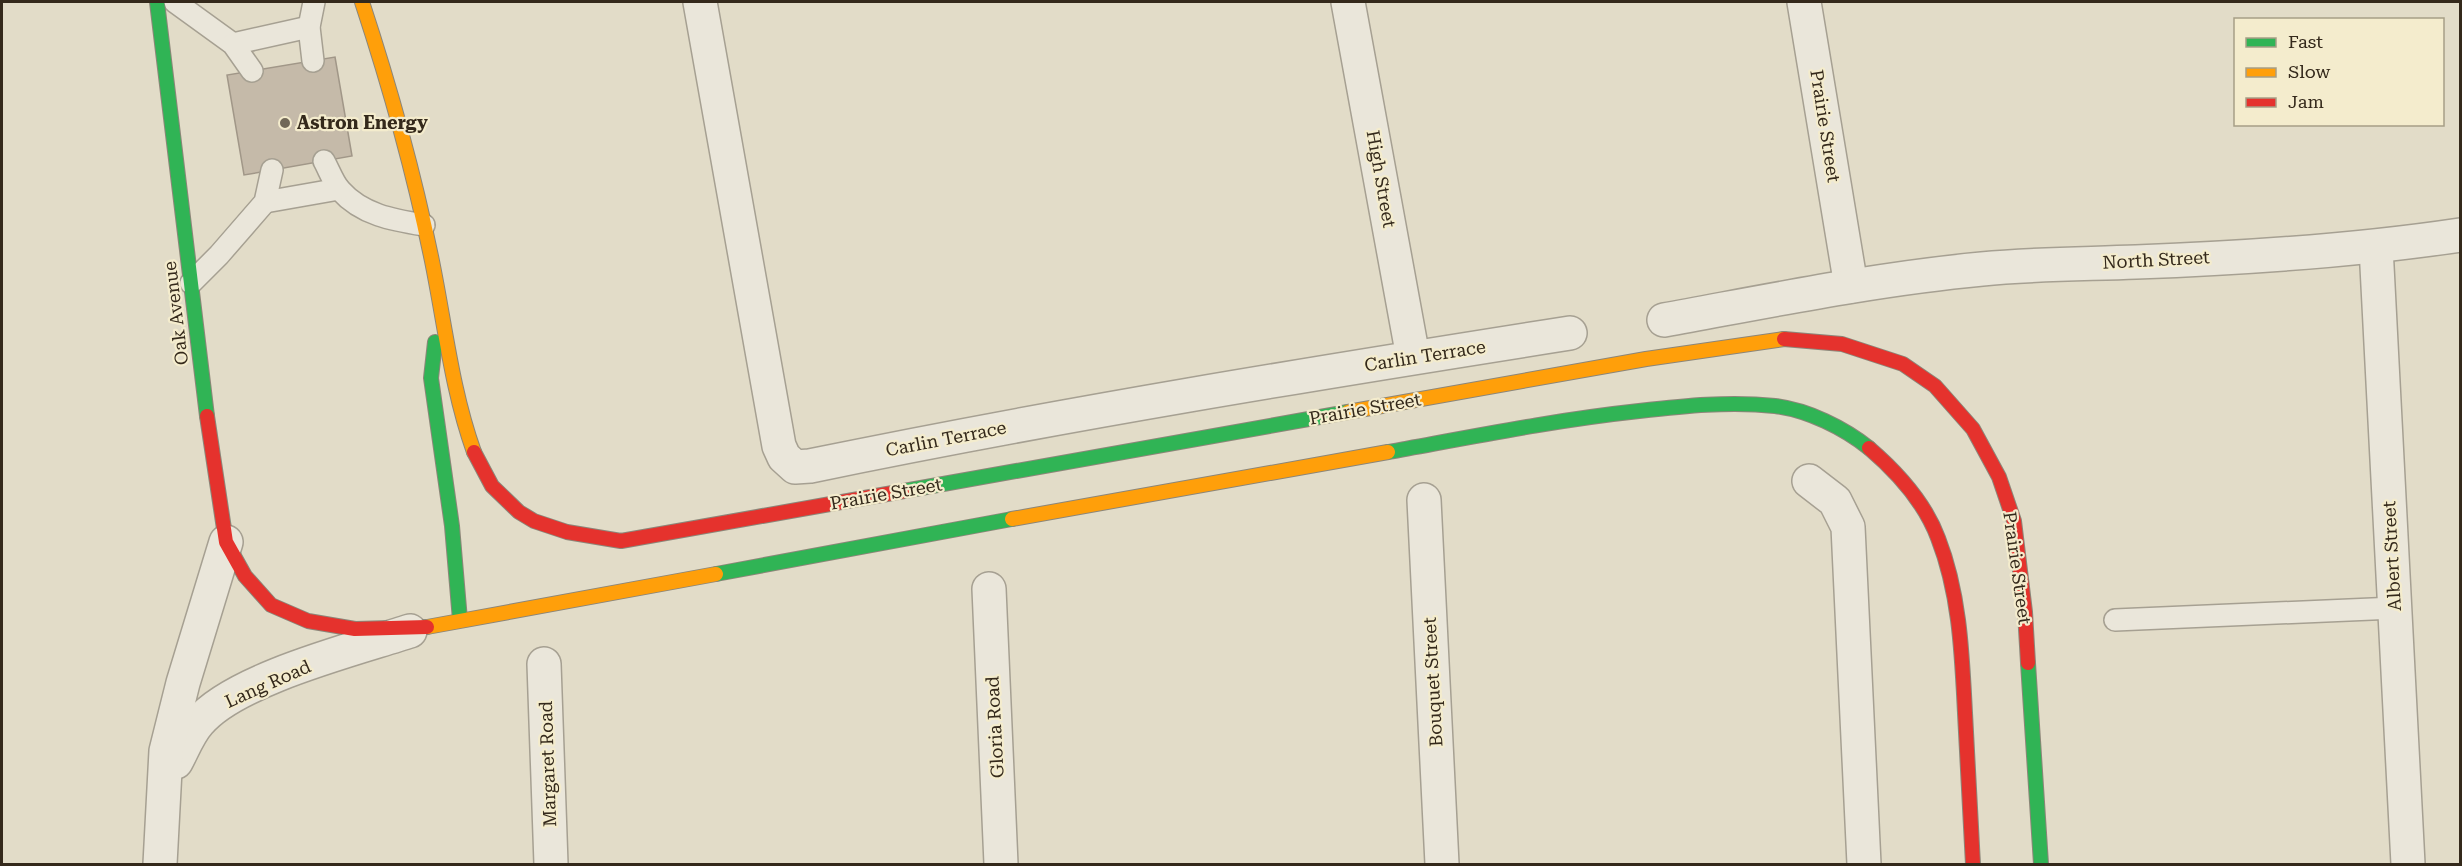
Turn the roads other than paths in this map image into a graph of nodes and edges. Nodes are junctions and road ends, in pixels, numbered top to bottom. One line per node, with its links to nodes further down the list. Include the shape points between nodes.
1 (157, 2): 19 (main road, Oak Avenue)
2 (175, 2): 9 (lane)
3 (314, 2): 8 (lane)
4 (362, 2): 16 (main road, via 385,73)
5 (700, 2): 24 (street, Carlin Terrace, via 779,446 795,467)
6 (1348, 2): 24 (street, High Street)
7 (1804, 2): 20 (street, Prairie Street)
8 (309, 27): 9 (lane); 10 (lane)
9 (233, 44): 11 (lane)
10 (313, 61)
11 (252, 71)
12 (324, 161): 14 (lane)
13 (272, 170): 15 (lane)
14 (339, 189): 15 (lane); 16 (lane, via 364,210 390,220)
15 (265, 202): 19 (lane)
16 (424, 225): 21 (main road)
17 (2460, 235): 18 (street, North Street)
18 (2376, 247): 20 (street, North Street, via 1980,269); 29 (street, Albert Street)
19 (191, 283): 27 (main road, Oak Avenue)
20 (1851, 286): 22 (street)
21 (441, 305): 30 (main road, via 431,378 452,526); 41 (main road, Prairie Street, via 458,402 475,453 491,485 511,506 541,525 621,541 1622,363 1781,339 1842,344 1903,364 1935,386 1973,429 1998,477 2014,521 2025,612)
22 (1664, 320)
23 (1570, 333): 24 (street, Carlin Terrace)
24 (1413, 357)
25 (1809, 482): 39 (street, via 1835,501 1848,527)
26 (1424, 500): 38 (street, Bouquet Street)
27 (226, 542): 32 (main road, Oak Avenue, via 245,576 270,605 309,621 355,629); 34 (street, via 166,751)
28 (989, 589): 37 (street, Gloria Road)
29 (2395, 608): 31 (lane); 42 (street, Albert Street)
30 (460, 620): 32 (main road); 40 (main road, via 1592,416 1707,403 1777,406 1818,418 1854,436 1913,493 1938,537 1961,634)
31 (2115, 620)
32 (417, 629): 34 (street, Lang Road, via 243,690 197,723)
33 (544, 664): 36 (street, Margaret Road)
34 (165, 781): 35 (street, Lang Road)
35 (160, 864)
36 (551, 864)
37 (1001, 864)
38 (1442, 864)
39 (1864, 864)
40 (1973, 864)
41 (2041, 864)
42 (2408, 864)

